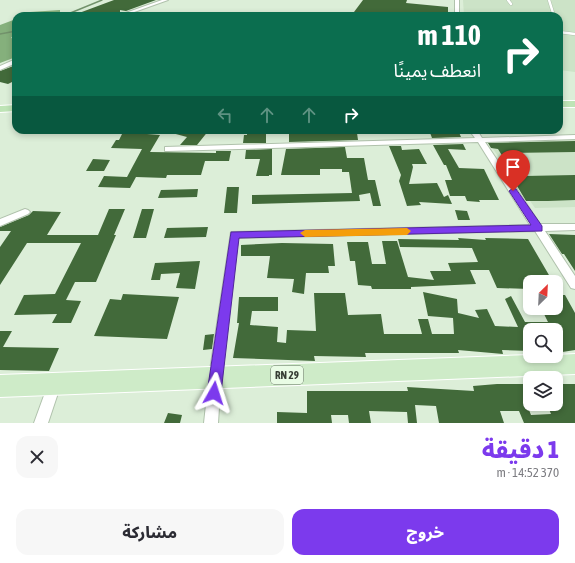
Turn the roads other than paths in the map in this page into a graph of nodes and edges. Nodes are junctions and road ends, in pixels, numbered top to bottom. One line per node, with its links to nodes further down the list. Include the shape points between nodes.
1 (166, 0): 6 (street)
2 (457, 0): 7 (street)
3 (508, 0): 5 (lane)
4 (549, 0): 8 (lane)
5 (511, 4)
6 (131, 12)
7 (457, 12)
8 (553, 12)
9 (563, 32): 10 (lane)
10 (575, 34)
11 (12, 63): 12 (street)
12 (0, 68)
13 (563, 97): 14 (highway)
14 (575, 97)
15 (563, 104): 16 (highway)
16 (575, 104)
17 (12, 108): 18 (highway)
18 (0, 109)
19 (12, 115): 20 (highway)
20 (0, 116)
21 (475, 134): 23 (street)
22 (575, 137): 23 (street)
23 (480, 140): 24 (street); 28 (street)
24 (168, 149)
25 (25, 212): 26 (street)
26 (0, 223)
27 (575, 227): 28 (street)
28 (538, 228): 29 (street); 31 (street, via 234,235)
29 (575, 285)
30 (575, 364): 31 (main road, RN 29)
31 (215, 377): 32 (main road, RN 29); 35 (street)
32 (56, 382): 33 (main road, RN 29); 34 (street)
33 (0, 386)
34 (41, 423)
35 (211, 423)

